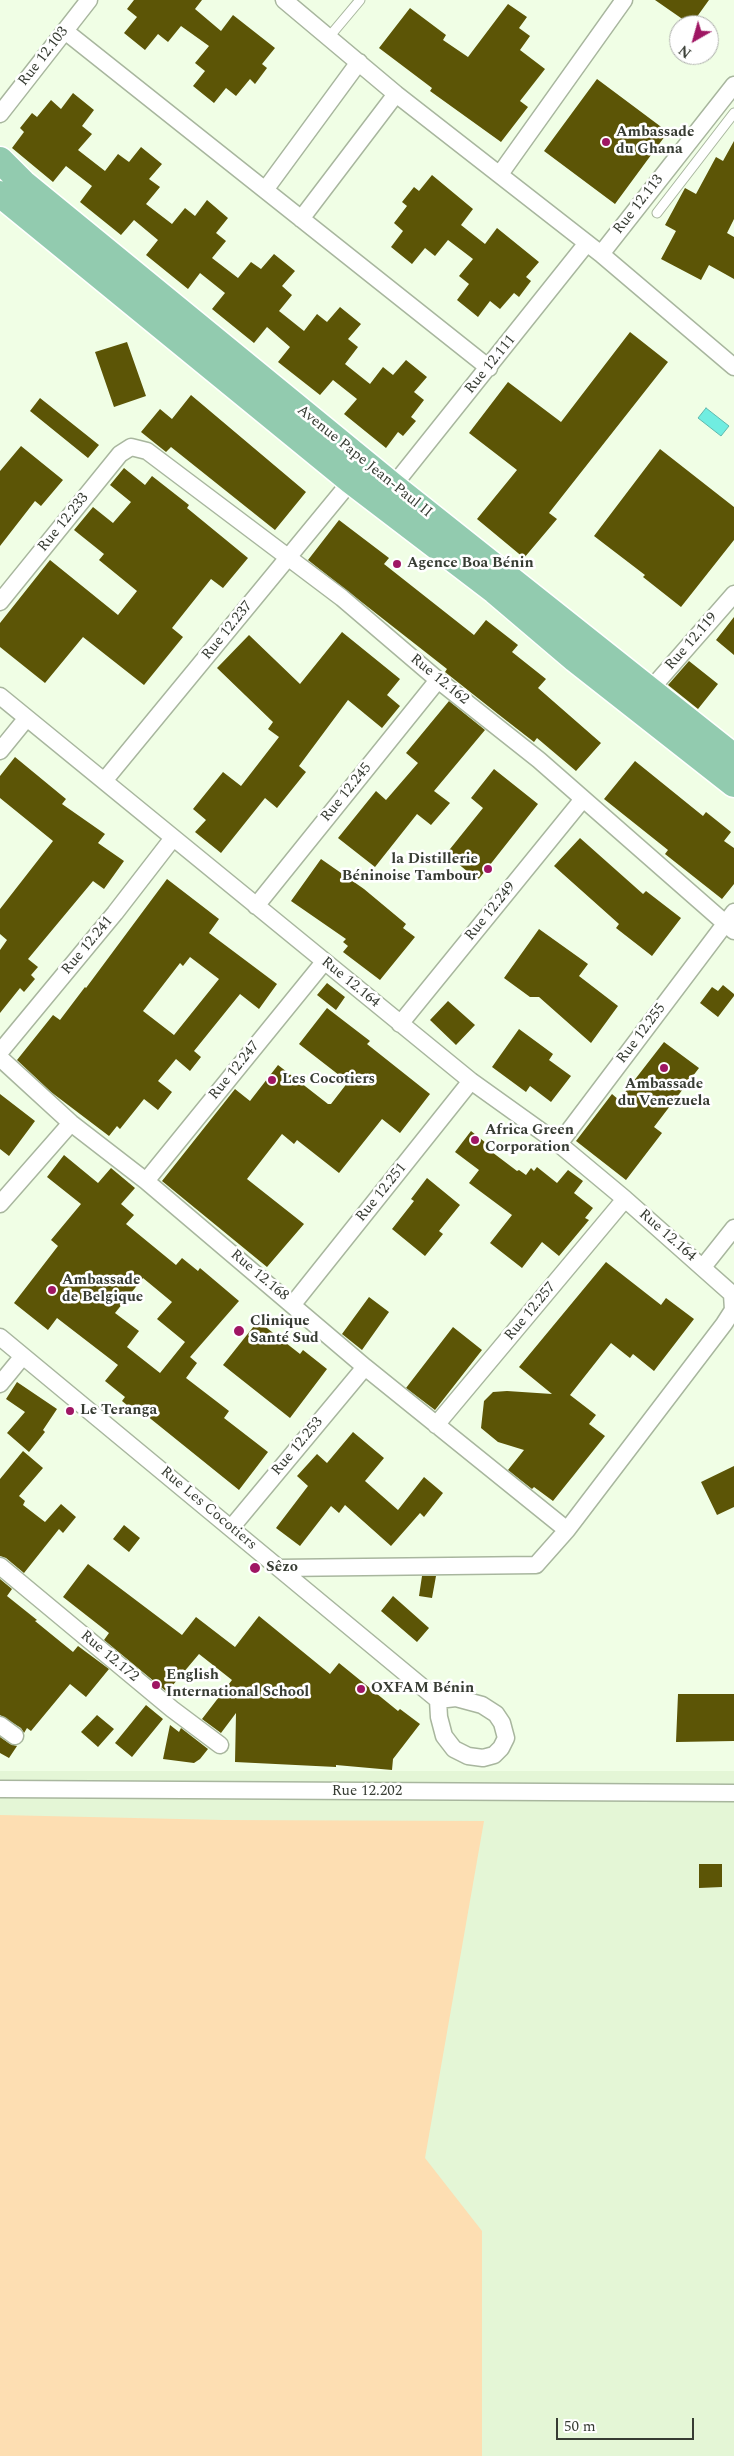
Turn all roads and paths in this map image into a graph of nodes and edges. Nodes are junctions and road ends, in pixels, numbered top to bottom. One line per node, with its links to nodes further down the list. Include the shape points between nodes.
1 (89, 0): 5 (street, Rue 12.103)
2 (284, 0): 6 (street)
3 (360, 0): 6 (lane)
4 (624, 0): 13 (street)
5 (65, 31): 11 (street, Rue 12.103); 14 (street)
6 (329, 38): 7 (street)
7 (359, 62): 9 (street); 14 (street)
8 (734, 85): 19 (street, Rue 12.113)
9 (396, 94): 13 (street); 17 (street)
10 (734, 113): 16 (lane)
11 (0, 114)
12 (0, 160): 24 (main road, Avenue Pape Jean-Paul II, via 31,190)
13 (500, 174): 18 (street)
14 (265, 190): 17 (street)
15 (0, 194): 23 (main road, Avenue Pape Jean-Paul II)
16 (657, 213)
17 (301, 218): 21 (street)
18 (588, 243): 19 (street); 21 (street, Rue 12.111)
19 (601, 254): 20 (street)
20 (734, 367)
21 (489, 368): 24 (street, Rue 12.111)
22 (131, 447): 25 (street, Rue 12.162, via 146,451); 27 (street, Rue 12.233, via 120,454)
23 (351, 481): 25 (street, Rue 12.237); 35 (main road, Avenue Pape Jean-Paul II, via 495,591 575,659)
24 (393, 486): 29 (main road, Avenue Pape Jean-Paul II)
25 (289, 556): 28 (street, Rue 12.162); 34 (street, Rue 12.237)
26 (734, 594): 29 (street, Rue 12.119)
27 (0, 602)
28 (438, 680): 36 (street, Rue 12.162); 38 (street, Rue 12.245)
29 (650, 690): 33 (main road, Avenue Pape Jean-Paul II)
30 (0, 696): 31 (street, Rue 12.164)
31 (26, 718): 32 (street); 34 (street, Rue 12.164)
32 (0, 751)
33 (734, 757)
34 (104, 781): 37 (street, Rue 12.164)
35 (734, 784)
36 (583, 799): 39 (street, Rue 12.162); 41 (street, Rue 12.249)
37 (173, 838): 38 (street, Rue 12.164); 42 (street, Rue 12.241)
38 (256, 906): 40 (street, Rue 12.164)
39 (731, 922): 46 (street, Rue 12.255)
40 (324, 962): 41 (street, Rue 12.164); 47 (street, Rue 12.247)
41 (400, 1024): 44 (street, Rue 12.164)
42 (0, 1052)
43 (0, 1058): 45 (street, Rue 12.168)
44 (471, 1081): 46 (street, Rue 12.164); 52 (street, Rue 12.251)
45 (71, 1123): 47 (street, Rue 12.168); 49 (street)
46 (559, 1144): 48 (street, Rue 12.164)
47 (146, 1181): 52 (street, Rue 12.168)
48 (625, 1199): 51 (street, Rue 12.164); 57 (street, Rue 12.257)
49 (0, 1204)
50 (734, 1228): 51 (street)
51 (703, 1267): 59 (street, Rue 12.164, via 732,1294 733,1310)
52 (293, 1304): 55 (street, Rue 12.168)
53 (0, 1337): 54 (street, Rue Les Cocotiers)
54 (23, 1356): 56 (street); 58 (street, Rue Les Cocotiers)
55 (365, 1367): 57 (street, Rue 12.168); 58 (street, Rue 12.253)
56 (0, 1384)
57 (436, 1424): 59 (street, Rue 12.168)
58 (230, 1528): 61 (street, Rue Les Cocotiers)
59 (566, 1530): 61 (street, Rue 12.164, via 536,1565)
60 (0, 1566): 65 (street, Rue 12.172)
61 (279, 1568): 62 (street, Rue Les Cocotiers)
62 (438, 1700): 62 (street, via 444,1736 454,1749 468,1756 483,1758 494,1755 501,1748 506,1738 505,1729 496,1714 473,1701 456,1698)
63 (0, 1725): 64 (street)
64 (15, 1736)
65 (220, 1745)
66 (0, 1789): 67 (street, Rue 12.202)
67 (734, 1793)

